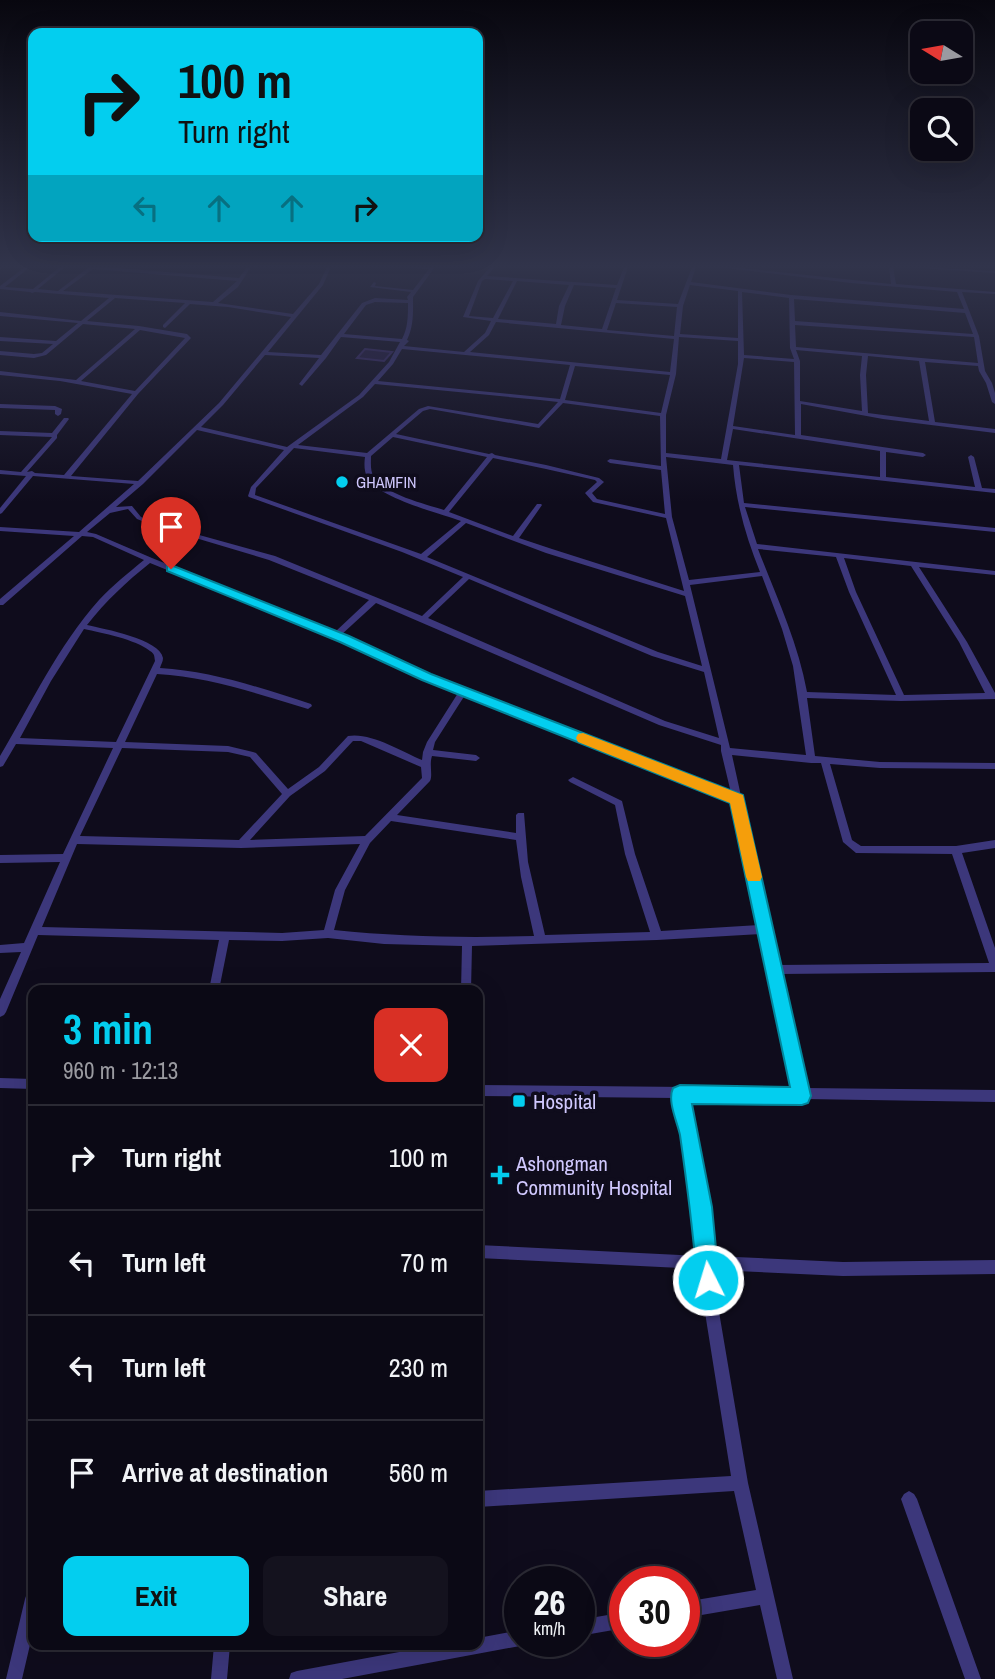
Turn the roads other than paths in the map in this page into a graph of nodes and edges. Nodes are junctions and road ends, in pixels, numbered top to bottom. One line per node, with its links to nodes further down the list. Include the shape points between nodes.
1 (55, 345): 14 (street, via 37,356)
2 (119, 345): 25 (street)
3 (181, 345): 28 (street)
4 (269, 345): 13 (street)
5 (332, 345): 18 (street)
6 (403, 345): 26 (street)
7 (412, 345): 15 (street)
8 (475, 345): 15 (street)
9 (675, 345): 24 (street)
10 (740, 345): 17 (street)
11 (978, 345): 22 (street)
12 (793, 348): 16 (street); 19 (street)
13 (263, 353): 18 (street); 39 (street)
14 (0, 354)
15 (465, 354): 21 (street)
16 (865, 355): 20 (street); 33 (street)
17 (741, 356): 19 (street); 38 (street)
18 (324, 357): 27 (street)
19 (797, 360): 31 (street)
20 (922, 360): 22 (street); 37 (street)
21 (573, 363): 24 (street); 30 (street)
22 (981, 365): 29 (street)
23 (0, 373): 25 (street)
24 (673, 374): 35 (street)
25 (77, 382): 28 (street)
26 (374, 382): 30 (street); 45 (street)
27 (302, 384)
28 (136, 393): 59 (street)
29 (995, 398)
30 (562, 401): 35 (street); 43 (street, via 540,426 430,407)
31 (798, 402): 33 (street); 44 (street)
32 (0, 406): 34 (street, via 55,408)
33 (866, 413): 37 (street)
34 (58, 414)
35 (663, 415): 48 (street)
36 (66, 419): 42 (street)
37 (932, 423): 40 (street)
38 (730, 427): 44 (street); 53 (street)
39 (196, 428): 45 (street); 61 (street)
40 (995, 431)
41 (0, 433): 42 (street)
42 (54, 435): 57 (street)
43 (393, 435): 47 (street); 50 (street)
44 (798, 437): 46 (street)
45 (291, 447): 47 (street); 77 (street, via 253,488 252,498)
46 (883, 450): 49 (street); 60 (street)
47 (368, 454): 68 (street, via 368,474 381,489)
48 (663, 455): 53 (street); 55 (street)
49 (923, 455)
50 (492, 456): 68 (street); 69 (street, via 597,479 601,482 588,493 595,501)
51 (971, 457): 62 (street)
52 (610, 461): 55 (street)
53 (724, 461): 54 (street)
54 (736, 463): 60 (street); 65 (street)
55 (664, 468): 69 (street)
56 (0, 472): 57 (street)
57 (23, 472): 58 (street)
58 (32, 474): 59 (street); 67 (street)
59 (67, 476): 61 (street)
60 (883, 479): 62 (street)
61 (141, 483): 66 (street)
62 (979, 488): 63 (street)
63 (995, 491)
64 (540, 505): 74 (street)
65 (742, 505): 72 (street); 75 (street)
66 (108, 511): 73 (street); 86 (street, via 130,507 142,520 257,553)
67 (0, 512)
68 (445, 513): 70 (street)
69 (669, 517): 83 (street)
70 (465, 521): 74 (street); 77 (street)
71 (0, 529): 73 (street)
72 (995, 530)
73 (81, 533): 78 (street); 85 (street)
74 (514, 539): 84 (street)
75 (754, 546): 76 (street); 81 (street)
76 (839, 555): 79 (street); 95 (street)
77 (422, 557): 82 (street)
78 (149, 560): 88 (street, via 121,581); 89 (street)
79 (914, 565): 80 (street); 94 (street)
80 (995, 573)
81 (764, 574): 83 (street); 93 (street, via 794,653)
82 (467, 577): 87 (street); 90 (street, via 655,654)
83 (685, 583): 84 (street)
84 (687, 594): 90 (street)
85 (1, 601)
86 (373, 601): 87 (street); 89 (street)
87 (423, 619): 99 (street)
88 (82, 626): 91 (street, via 128,637 153,649 158,655); 97 (street, via 53,668)
89 (335, 636): 92 (street)
90 (707, 670): 99 (street)
91 (157, 671): 96 (street, via 198,673); 98 (street)
92 (463, 691): 100 (street); 109 (street)
93 (802, 695): 95 (street); 102 (street)
94 (993, 696): 95 (street)
95 (901, 698)
96 (308, 706)
97 (14, 741): 98 (street); 104 (street)
98 (120, 744): 108 (street, via 242,751 261,761); 113 (street)
99 (725, 747): 102 (street); 109 (street)
100 (427, 752): 101 (street); 105 (street)
101 (476, 758)
102 (811, 760): 103 (street)
103 (825, 761): 106 (street); 117 (street, via 852,846 881,852)
104 (0, 764)
105 (425, 765): 108 (street, via 354,737 322,769); 111 (street, via 424,783)
106 (995, 766)
107 (573, 780): 124 (street, via 619,803 635,873)
108 (287, 794): 115 (street)
109 (737, 799): 120 (street)
110 (521, 815): 112 (street)
111 (388, 817): 112 (street); 114 (street)
112 (519, 837): 125 (street)
113 (74, 840): 115 (street); 118 (street)
114 (367, 840): 115 (street); 122 (street, via 340,890)
115 (241, 844)
116 (995, 844): 117 (street)
117 (956, 850): 129 (street)
118 (67, 858): 119 (street); 121 (street)
119 (0, 859)
120 (765, 929): 124 (street); 130 (street)
121 (36, 931): 123 (street); 127 (street)
122 (328, 934): 123 (street); 126 (street)
123 (225, 936): 131 (street)
124 (657, 936): 125 (street)
125 (540, 938): 126 (street)
126 (467, 942): 132 (street)
127 (29, 947): 128 (street); 133 (street)
128 (0, 949)
129 (995, 965): 130 (street)
130 (773, 970): 138 (street)
131 (215, 985)
132 (467, 985)
133 (0, 1012)
134 (0, 1083): 135 (street)
135 (28, 1084)
136 (483, 1090): 137 (street)
137 (680, 1095): 138 (street); 141 (street, via 702,1207)
138 (802, 1096): 139 (street)
139 (995, 1096)
140 (483, 1252): 141 (street)
141 (706, 1261): 142 (street, via 843,1269); 143 (street)
142 (995, 1266)
143 (740, 1483): 144 (street); 146 (street)
144 (483, 1499)
145 (909, 1499): 157 (street)
146 (766, 1596): 147 (street); 156 (street)
147 (700, 1607)
148 (28, 1620): 153 (street)
149 (504, 1640): 150 (street)
150 (483, 1642)
151 (222, 1650): 154 (street)
152 (421, 1650): 155 (street)
153 (14, 1679)
154 (219, 1679)
155 (298, 1679)
156 (785, 1679)
157 (973, 1679)

